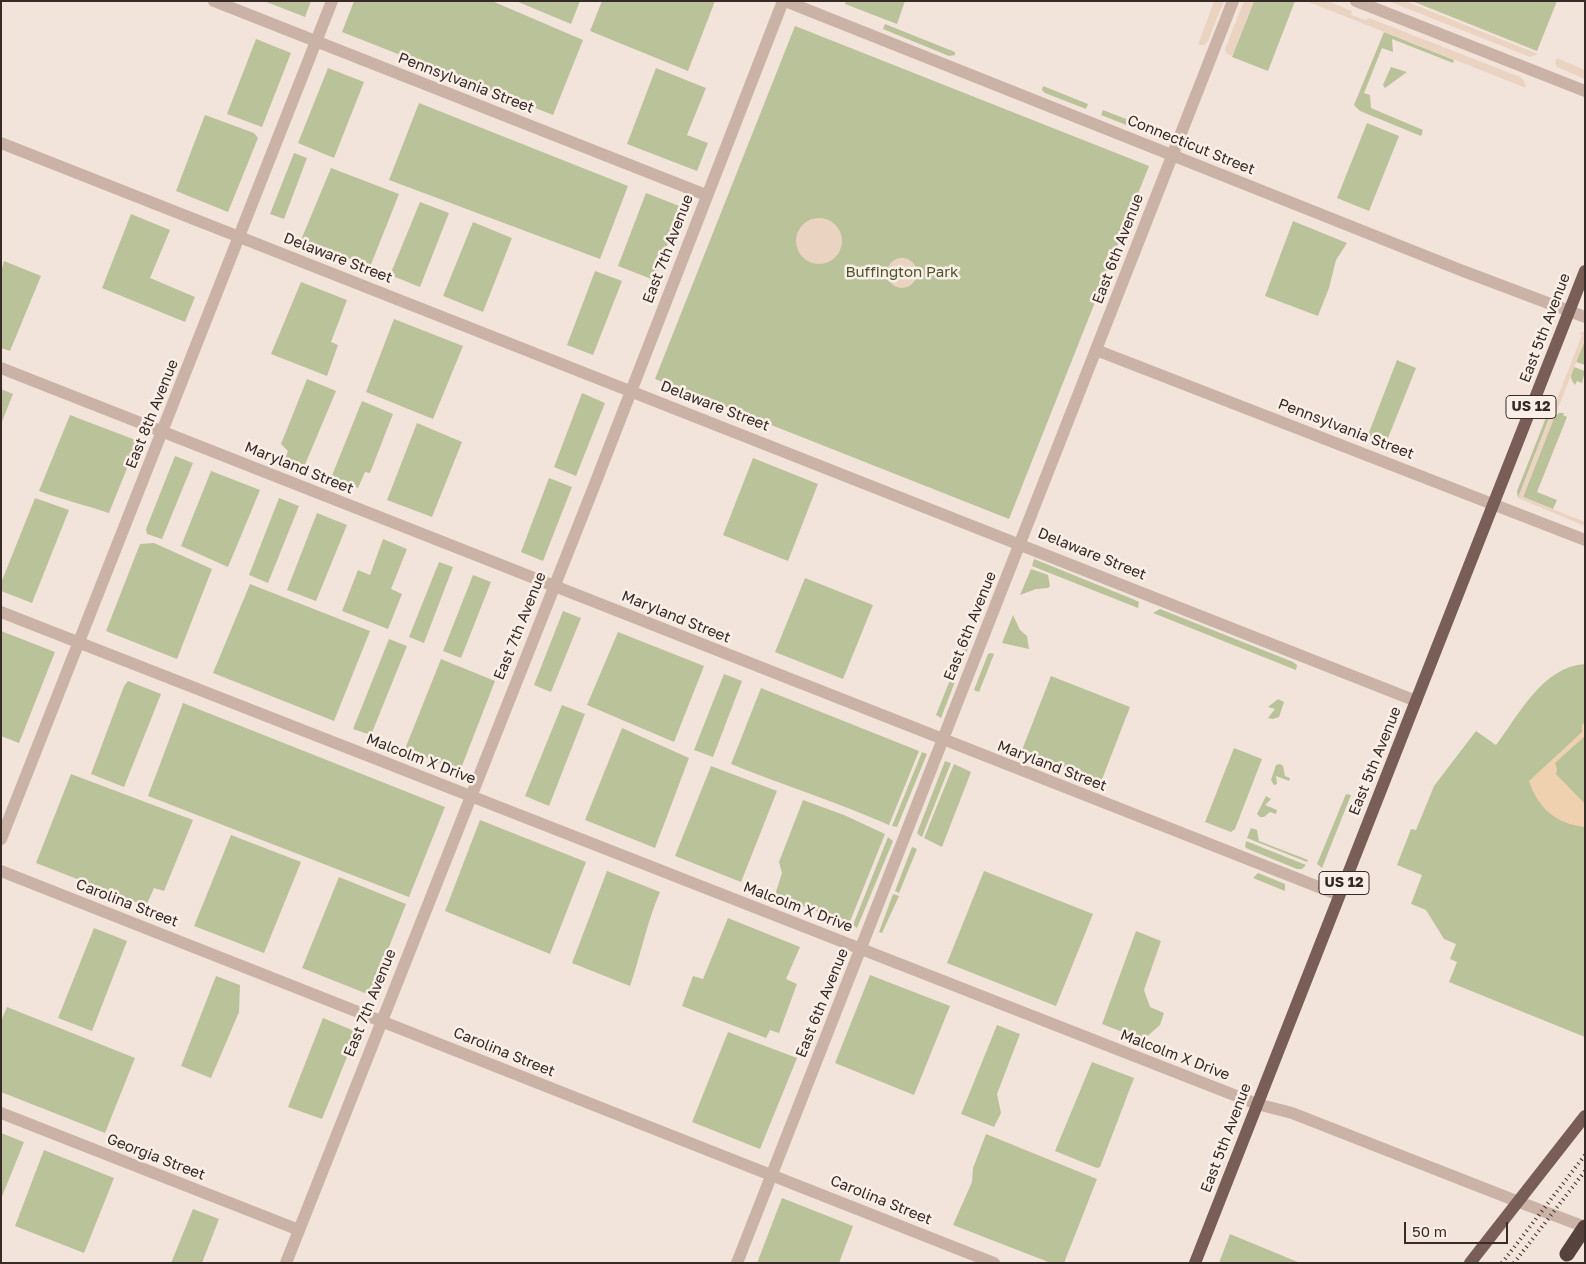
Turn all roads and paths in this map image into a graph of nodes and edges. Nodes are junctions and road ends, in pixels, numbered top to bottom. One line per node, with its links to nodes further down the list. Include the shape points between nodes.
1 (214, 1): 6 (street, Pennsylvania Street)
2 (332, 1): 6 (street, East 8th Avenue)
3 (784, 1): 9 (street, Connecticut Street); 10 (street, East 7th Avenue)
4 (1233, 1): 9 (street, East 6th Avenue)
5 (1356, 1): 7 (street)
6 (316, 42): 10 (street, Pennsylvania Street); 11 (street, East 8th Avenue)
7 (1585, 91)
8 (1, 143): 11 (street, Delaware Street)
9 (1173, 155): 13 (street, Connecticut Street); 15 (street, East 6th Avenue)
10 (706, 195): 17 (street, East 7th Avenue)
11 (240, 237): 17 (street, Delaware Street); 18 (street, East 8th Avenue)
12 (1585, 272): 13 (main road, East 5th Avenue / US 12)
13 (1569, 311): 14 (street, Connecticut Street); 19 (main road, East 5th Avenue / US 12)
14 (1585, 317)
15 (1096, 350): 19 (street, Pennsylvania Street); 21 (street, East 6th Avenue)
16 (1, 368): 18 (street, Maryland Street)
17 (630, 390): 21 (street, Delaware Street); 22 (street, East 7th Avenue)
18 (163, 432): 22 (street, Maryland Street); 24 (street, East 8th Avenue)
19 (1494, 503): 20 (street, Pennsylvania Street); 25 (main road, East 5th Avenue / US 12)
20 (1585, 540)
21 (1021, 544): 25 (street, Delaware Street); 26 (street, East 6th Avenue)
22 (553, 586): 26 (street, Maryland Street); 27 (street, East 7th Avenue)
23 (1, 612): 24 (street, Malcolm X Drive)
24 (80, 642): 27 (street, Malcolm X Drive); 28 (street, East 8th Avenue)
25 (1416, 701): 30 (main road, East 5th Avenue / US 12)
26 (942, 741): 30 (street, Maryland Street); 31 (street, East 6th Avenue)
27 (470, 795): 31 (street, Malcolm X Drive); 32 (street, East 7th Avenue)
28 (1, 839)
29 (1, 871): 32 (street, Carolina Street)
30 (1339, 896): 33 (main road, East 5th Avenue / US 12)
31 (861, 949): 33 (street, Malcolm X Drive); 36 (street, East 6th Avenue)
32 (381, 1019): 36 (street, Carolina Street, via 540,1085); 39 (street, East 7th Avenue)
33 (1257, 1104): 37 (street, Malcolm X Drive, via 1292,1114); 44 (main road, East 5th Avenue / US 12)
34 (1, 1113): 39 (street, Georgia Street)
35 (1585, 1116): 37 (main road)
36 (772, 1174): 42 (street, East 6th Avenue); 43 (street, Carolina Street)
37 (1519, 1202): 38 (street, Malcolm X Drive); 45 (main road)
38 (1585, 1227): 40 (highway, bridge)
39 (299, 1230): 41 (street, East 7th Avenue)
40 (1567, 1254)
41 (286, 1263)
42 (737, 1263)
43 (994, 1263)
44 (1195, 1263)
45 (1470, 1263)

